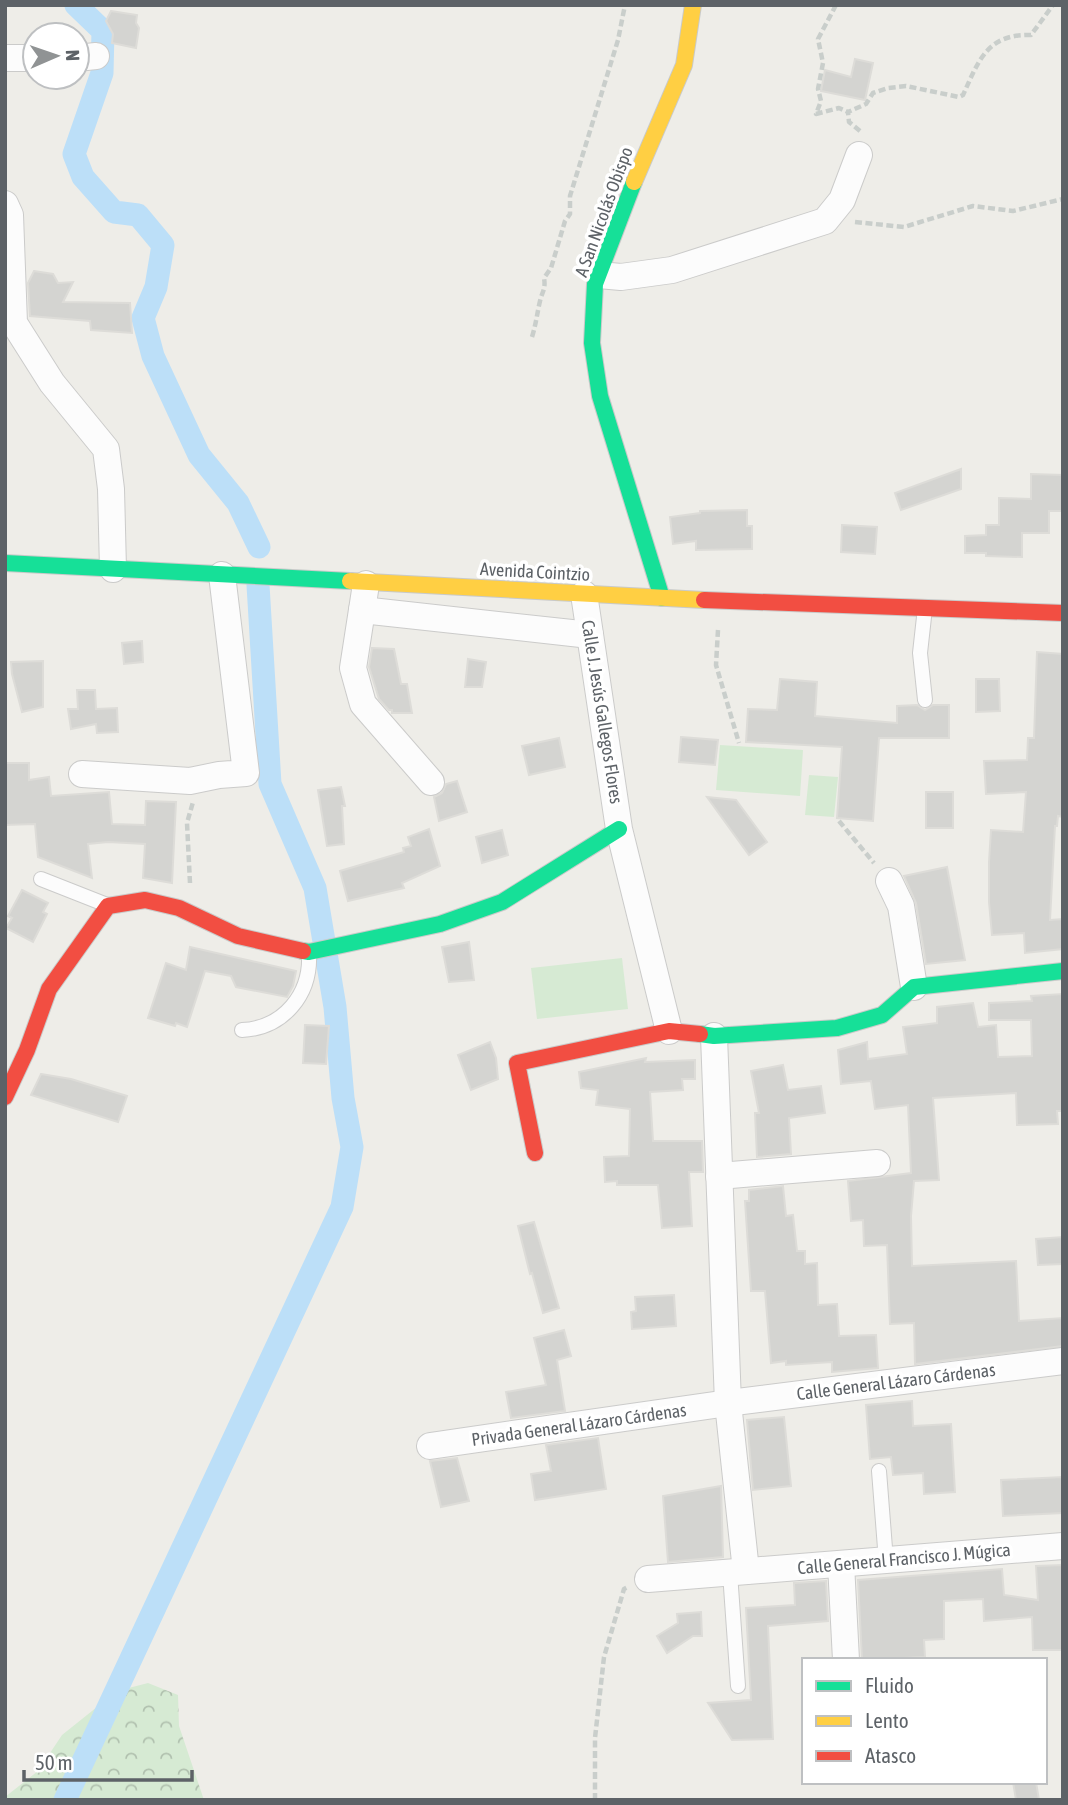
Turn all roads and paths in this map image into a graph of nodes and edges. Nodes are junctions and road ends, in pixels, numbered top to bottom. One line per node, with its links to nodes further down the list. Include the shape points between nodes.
1 (625, 5): 11 (path, via 570,196 570,214 544,278 546,288)
2 (692, 5): 10 (main road, A San Nicolás Obispo, via 684,65)
3 (836, 5): 5 (path, via 818,39 823,63 816,114 839,108)
4 (1053, 5): 5 (path, via 1031,35 999,39 980,57 964,95 906,86 888,88)
5 (848, 112): 6 (path, via 849,122 860,130)
6 (859, 155): 9 (street, via 842,200)
7 (1063, 199): 9 (path, via 1013,211 973,206 904,227)
8 (5, 204): 13 (street, via 10,215 14,323 52,383 106,449)
9 (825, 221): 10 (street, via 672,270)
10 (599, 275): 17 (main road, A San Nicolás Obispo, via 592,343 600,396)
11 (531, 337)
12 (5, 563): 13 (main road, Avenida Cointzio)
13 (113, 569): 14 (main road, Avenida Cointzio)
14 (222, 575): 15 (main road, Avenida Cointzio); 26 (street, via 246,773)
15 (366, 584): 16 (main road, Avenida Cointzio); 20 (street)
16 (584, 594): 17 (main road, Avenida Cointzio); 22 (street, Calle J. Jesús Gallegos Flores)
17 (662, 598): 18 (main road, Avenida Cointzio)
18 (718, 601): 19 (main road, Avenida Cointzio); 24 (path, via 716,665)
19 (925, 608): 21 (main road, Avenida Cointzio); 23 (lane, via 920,653)
20 (362, 610): 22 (street); 27 (street, via 353,668 363,704)
21 (1063, 613)
22 (590, 635): 29 (street, Calle J. Jesús Gallegos Flores)
23 (925, 700)
24 (738, 743)
25 (82, 774): 26 (street, via 190,781)
26 (219, 775): 33 (path, via 197,790 187,823 191,880)
27 (430, 782)
28 (839, 821): 31 (path)
29 (620, 830): 34 (main road, Calle J. Jesús Gallegos Flores, via 502,902 440,924); 38 (street, Calle J. Jesús Gallegos Flores)
30 (41, 879): 32 (lane)
31 (889, 881): 36 (street, via 901,906)
32 (108, 905): 33 (main road, via 145,900); 40 (main road, via 49,989)
33 (179, 908): 34 (main road, via 238,936)
34 (318, 950): 37 (lane, via 299,1001 275,1020)
35 (1063, 971): 36 (main road)
36 (914, 987): 39 (main road, via 882,1015 837,1028)
37 (242, 1030)
38 (669, 1031): 39 (main road); 41 (main road, via 517,1063)
39 (714, 1036): 43 (street)
40 (5, 1097)
41 (535, 1153)
42 (877, 1163): 43 (street)
43 (719, 1176): 45 (street)
44 (1063, 1361): 45 (street, Calle General Lázaro Cárdenas)
45 (729, 1403): 46 (street, Privada General Lázaro Cárdenas); 51 (street)
46 (430, 1446)
47 (879, 1471): 49 (lane)
48 (1063, 1546): 49 (street, Calle General Francisco J. Múgica)
49 (886, 1561): 50 (street, Calle General Francisco J. Múgica)
50 (841, 1564): 51 (street, Calle General Francisco J. Múgica); 53 (street)
51 (738, 1572): 52 (street, Calle General Francisco J. Múgica); 54 (lane)
52 (648, 1579): 55 (path, via 624,1589 604,1657 595,1738)
53 (846, 1658)
54 (738, 1686)
55 (595, 1800)

